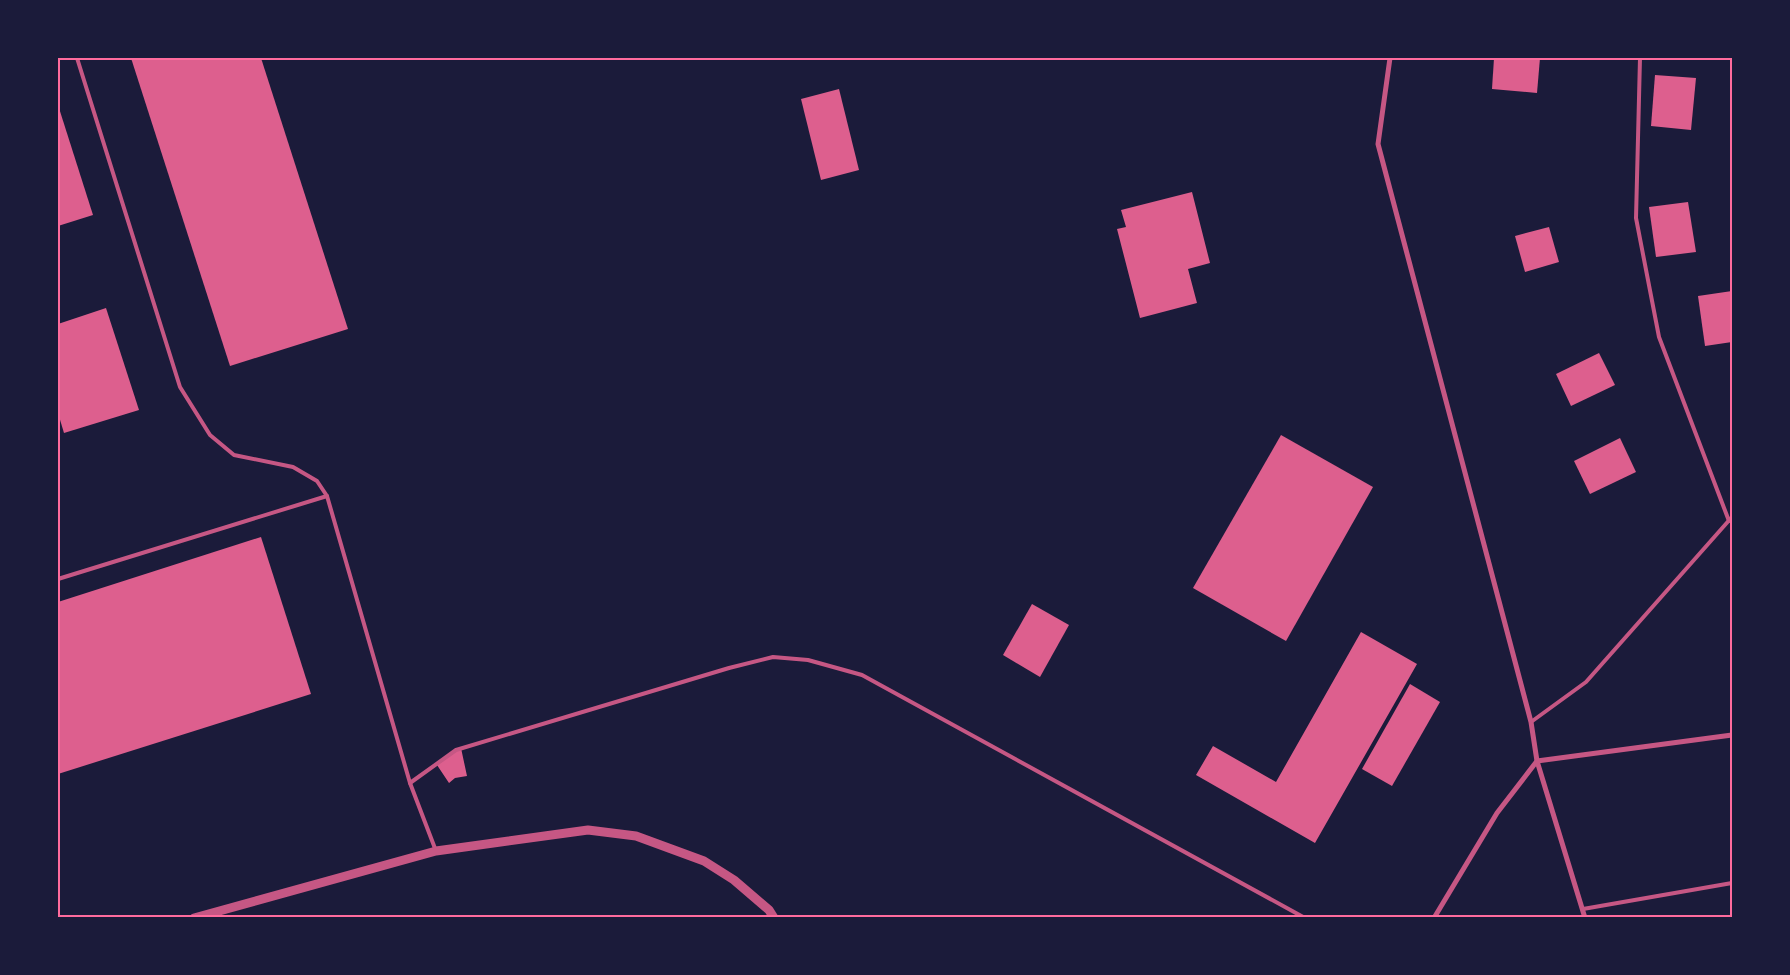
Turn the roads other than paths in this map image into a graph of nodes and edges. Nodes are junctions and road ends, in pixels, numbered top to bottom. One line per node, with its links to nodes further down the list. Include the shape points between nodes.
1 (77, 58): 4 (lane, via 180,387 210,435 234,455 293,467 316,481)
2 (1390, 58): 8 (street, via 1378,144)
3 (1640, 58): 6 (lane, via 1636,218 1659,337)
4 (327, 496): 7 (lane); 11 (lane)
5 (1732, 517): 6 (lane)
6 (1729, 521): 8 (lane, via 1586,682)
7 (58, 579)
8 (1531, 722): 10 (street)
9 (1732, 736): 10 (street)
10 (1537, 761): 14 (street); 18 (street, via 1497,813)
11 (410, 783): 12 (lane); 17 (lane, via 461,748 764,659 808,660 862,675)
12 (436, 851): 15 (street); 16 (street, via 588,830 636,836 704,861 734,880)
13 (1732, 883): 14 (lane)
14 (1582, 909): 19 (street)
15 (194, 918)
16 (774, 918)
17 (1305, 918)
18 (1434, 918)
19 (1585, 918)

